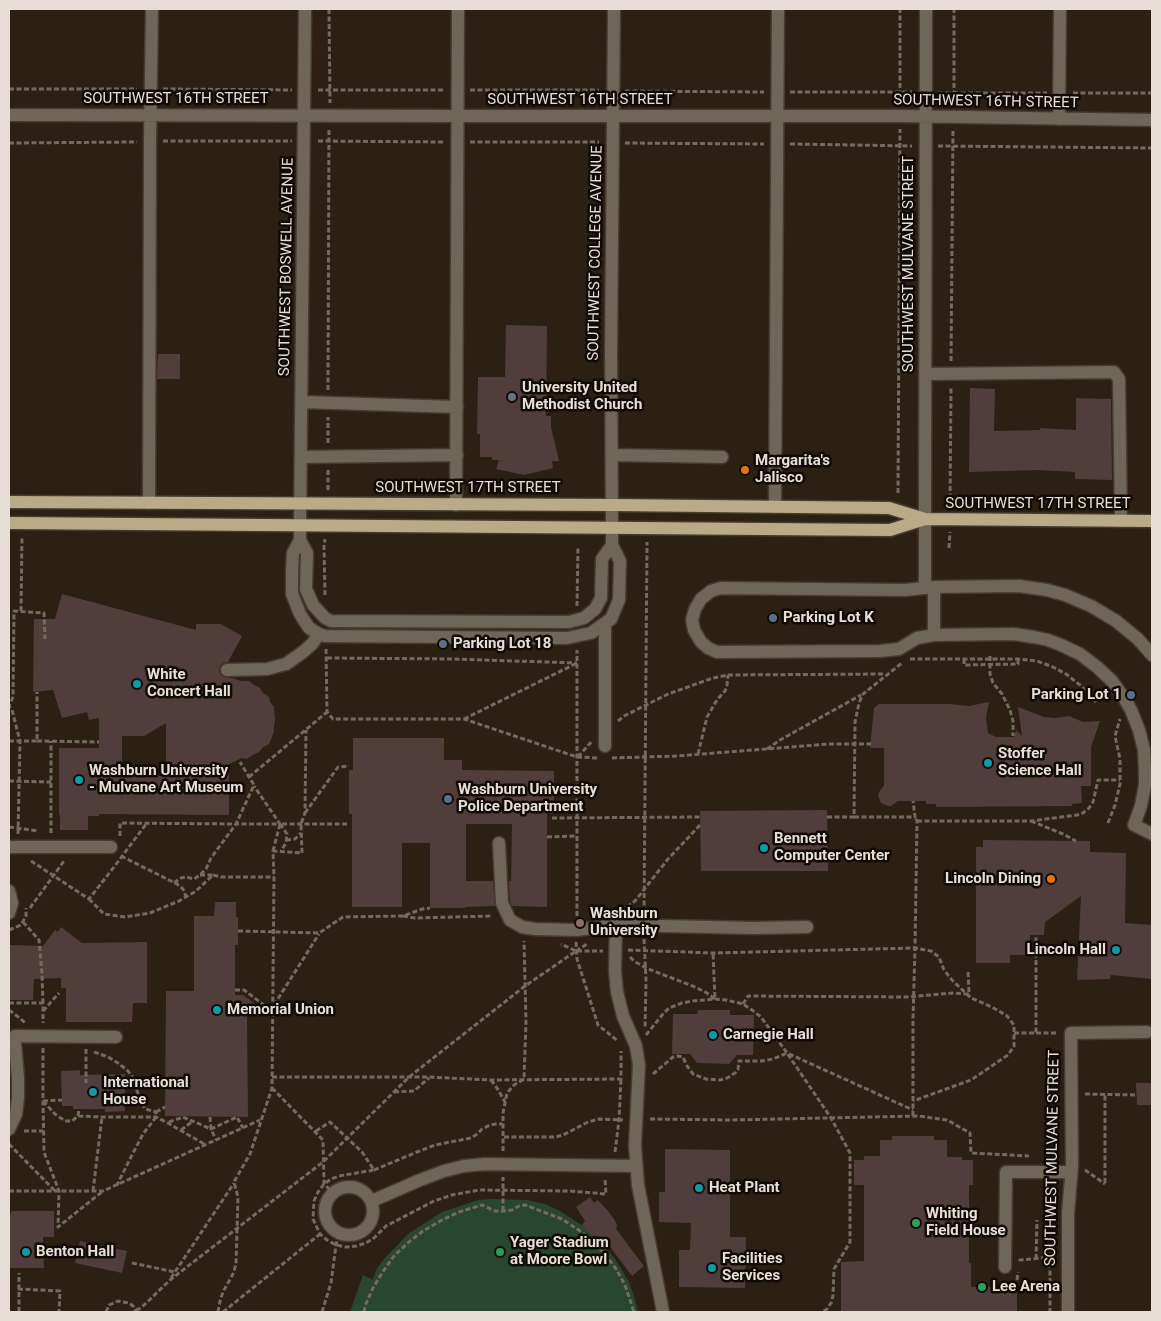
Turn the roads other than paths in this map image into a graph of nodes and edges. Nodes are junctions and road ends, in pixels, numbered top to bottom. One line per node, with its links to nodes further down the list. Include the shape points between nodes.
1 (152, 9): 9 (street)
2 (305, 9): 10 (street, SOUTHWEST BOSWELL AVENUE)
3 (458, 9): 11 (street)
4 (614, 9): 12 (street, SOUTHWEST COLLEGE AVENUE)
5 (778, 9): 13 (street)
6 (926, 9): 14 (street, SOUTHWEST MULVANE STREET)
7 (1060, 9): 15 (street)
8 (9, 115): 9 (street, SOUTHWEST 16TH STREET)
9 (151, 116): 10 (street, SOUTHWEST 16TH STREET); 25 (street)
10 (305, 116): 11 (street, SOUTHWEST 16TH STREET); 18 (street, SOUTHWEST BOSWELL AVENUE)
11 (457, 116): 12 (street, SOUTHWEST 16TH STREET); 19 (street)
12 (614, 116): 13 (street, SOUTHWEST 16TH STREET); 21 (street, SOUTHWEST COLLEGE AVENUE)
13 (777, 116): 14 (street, SOUTHWEST 16TH STREET); 29 (street)
14 (926, 117): 15 (street, SOUTHWEST 16TH STREET); 17 (street, SOUTHWEST MULVANE STREET)
15 (1059, 119): 16 (street, SOUTHWEST 16TH STREET)
16 (1152, 120)
17 (925, 374): 30 (street, SOUTHWEST MULVANE STREET); 31 (street, via 1114,372 1119,379)
18 (302, 402): 19 (street); 22 (street, SOUTHWEST BOSWELL AVENUE)
19 (457, 407): 20 (street)
20 (457, 455): 22 (street); 27 (street)
21 (612, 455): 23 (street); 28 (street, SOUTHWEST COLLEGE AVENUE)
22 (301, 457): 26 (street, SOUTHWEST BOSWELL AVENUE)
23 (722, 457)
24 (9, 502): 25 (main road, SOUTHWEST 17TH STREET)
25 (149, 503): 26 (main road, SOUTHWEST 17TH STREET)
26 (300, 503): 27 (main road, SOUTHWEST 17TH STREET); 34 (street, SOUTHWEST BOSWELL AVENUE)
27 (456, 505): 28 (main road, SOUTHWEST 17TH STREET)
28 (612, 505): 29 (main road, SOUTHWEST 17TH STREET); 35 (street, SOUTHWEST COLLEGE AVENUE)
29 (775, 507): 30 (main road, SOUTHWEST 17TH STREET, via 889,508)
30 (924, 520): 31 (main road, SOUTHWEST 17TH STREET); 35 (main road, SOUTHWEST 17TH STREET, via 890,530); 38 (street, SOUTHWEST MULVANE STREET, via 924,582)
31 (1121, 520): 32 (main road, SOUTHWEST 17TH STREET)
32 (1152, 521)
33 (9, 523): 34 (main road, SOUTHWEST 17TH STREET)
34 (300, 525): 35 (main road, SOUTHWEST 17TH STREET); 36 (street, SOUTHWEST BOSWELL AVENUE)
35 (612, 528): 37 (street, SOUTHWEST COLLEGE AVENUE)
36 (300, 540): 37 (street, via 307,553 306,589 313,606 325,618 340,621 577,620 595,609 601,598 602,559); 40 (street, via 293,553 292,594 309,628)
37 (612, 545): 39 (street, via 620,560 619,600 611,619)
38 (930, 587): 41 (street, SOUTHWEST MULVANE STREET); 41 (street, via 905,590 719,588 707,593 698,603 693,627 698,639 716,652 880,651 899,649 917,638); 42 (street, via 1018,586 1065,595 1116,620)
39 (605, 623): 40 (street, via 592,633 567,638); 44 (street)
40 (322, 635): 43 (street, via 286,664 267,669)
41 (934, 635): 45 (street, via 1013,634 1034,637 1061,645 1091,662 1116,686 1137,723 1145,757)
42 (1152, 655)
43 (227, 670)
44 (606, 754)
45 (1148, 792): 46 (street, via 1134,825)
46 (1152, 834)
47 (499, 843): 52 (street, via 502,903 510,920 535,929 576,930)
48 (13, 847): 49 (street)
49 (114, 850)
50 (9, 891): 51 (street, via 12,903)
51 (9, 914)
52 (612, 926): 53 (street); 59 (street, via 617,992 636,1046 639,1065)
53 (807, 927)
54 (1147, 1032): 60 (street, SOUTHWEST MULVANE STREET, via 1071,1033)
55 (13, 1035): 56 (street); 57 (street, via 13,1051); 58 (street, via 18,1098 11,1126)
56 (116, 1037)
57 (9, 1058)
58 (13, 1130)
59 (636, 1166): 61 (street, via 464,1166 412,1183); 63 (street)
60 (1072, 1169): 62 (street, via 1006,1172); 64 (street, SOUTHWEST MULVANE STREET, via 1068,1213)
61 (372, 1201): 61 (street, via 364,1192 354,1188 329,1189 325,1212 338,1239 364,1231 369,1226 374,1214)
62 (1005, 1267)
63 (663, 1312)
64 (1068, 1312)

